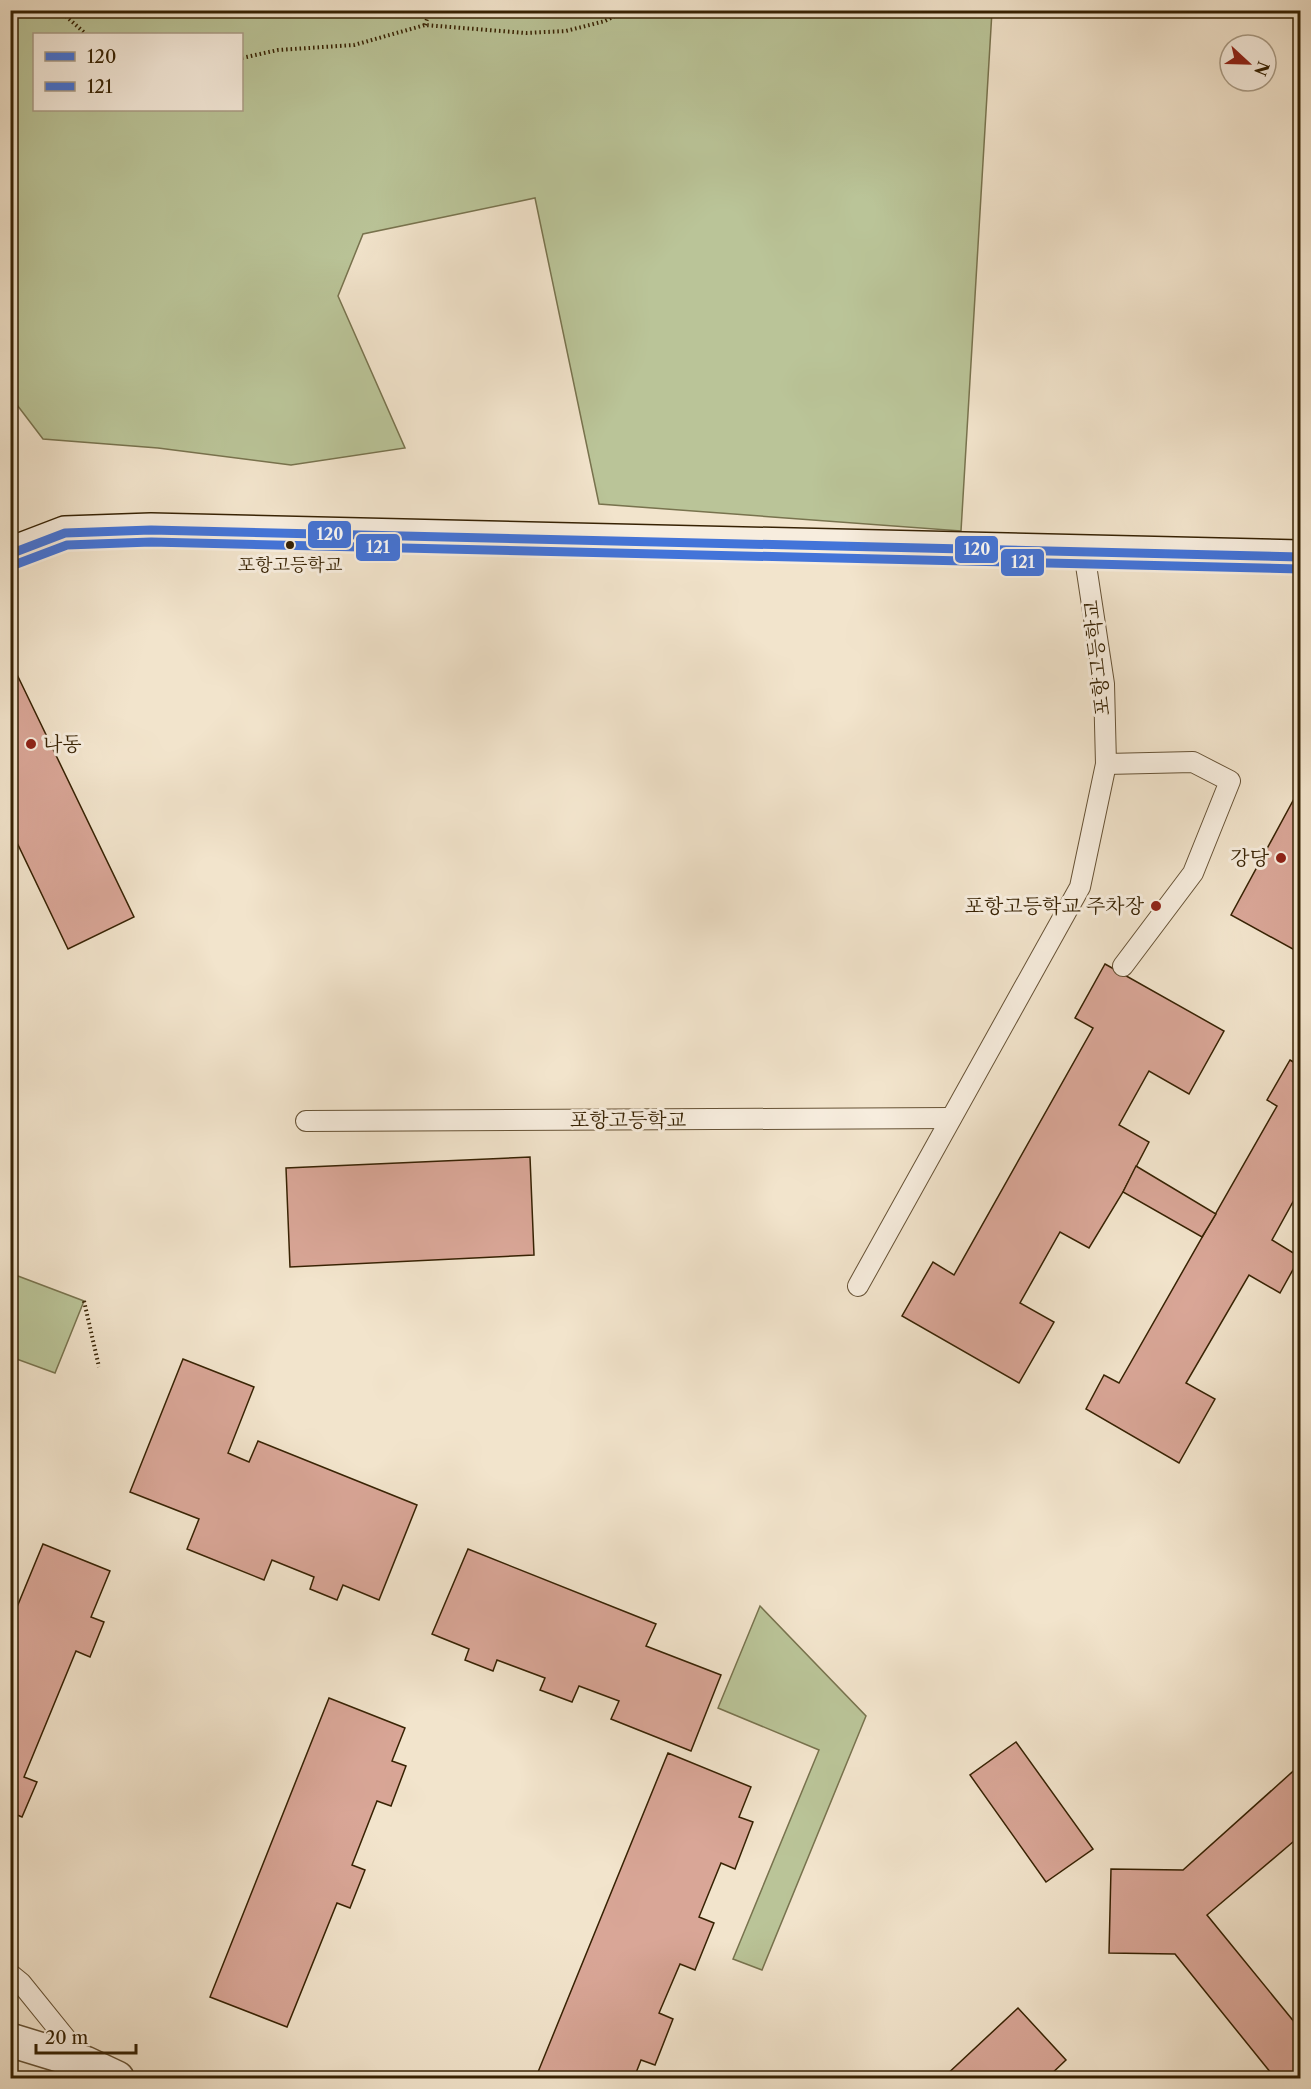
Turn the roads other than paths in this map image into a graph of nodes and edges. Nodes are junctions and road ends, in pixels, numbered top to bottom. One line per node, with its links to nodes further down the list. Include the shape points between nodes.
1 (1084, 552): 2 (main road, via 151,530 65,533); 3 (main road); 4 (lane, 포항고등학교, via 1104,684)
2 (10, 554)
3 (1300, 557)
4 (1106, 764): 5 (lane, via 1192,762 1230,781 1194,873); 6 (lane, 포항고등학교, via 1080,887)
5 (1123, 966)
6 (951, 1118): 7 (lane, 포항고등학교); 8 (lane, 포항고등학교)
7 (306, 1121)
8 (858, 1286)
9 (10, 1974): 11 (lane)
10 (10, 2040): 11 (main road)
11 (85, 2063): 12 (main road)
12 (117, 2079)

